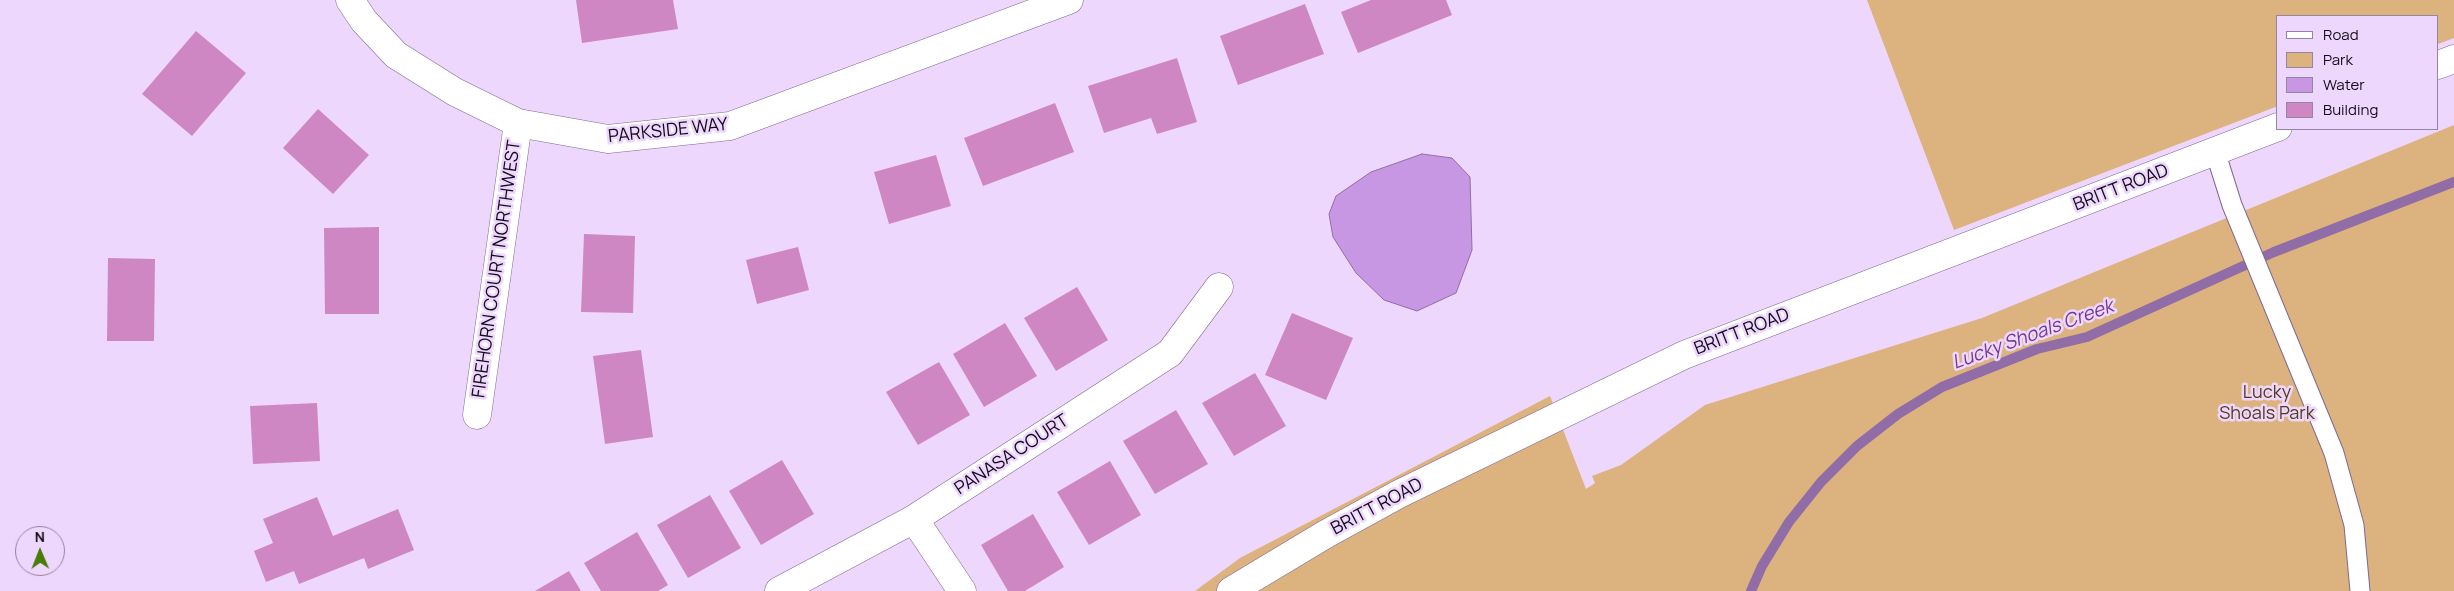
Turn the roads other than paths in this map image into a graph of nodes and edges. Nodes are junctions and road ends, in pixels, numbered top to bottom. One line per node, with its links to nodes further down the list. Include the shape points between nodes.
1 (350, 0): 5 (street, PARKSIDE WAY, via 364,21 396,55 455,92)
2 (1069, 0): 5 (street, PARKSIDE WAY, via 730,126 608,139)
3 (2454, 59): 4 (street)
4 (2439, 65)
5 (518, 123): 9 (street, FIREHORN COURT NORTHWEST)
6 (2276, 128): 7 (street, BRITT ROAD)
7 (2215, 151): 13 (street, BRITT ROAD, via 1684,355 1399,494); 14 (lane, via 2232,205 2334,453 2354,525)
8 (1219, 288): 10 (street, PANASA COURT, via 1170,353)
9 (477, 415)
10 (914, 518): 11 (street, PANASA COURT); 12 (street)
11 (779, 591)
12 (962, 591)
13 (1231, 591)
14 (2360, 591)

